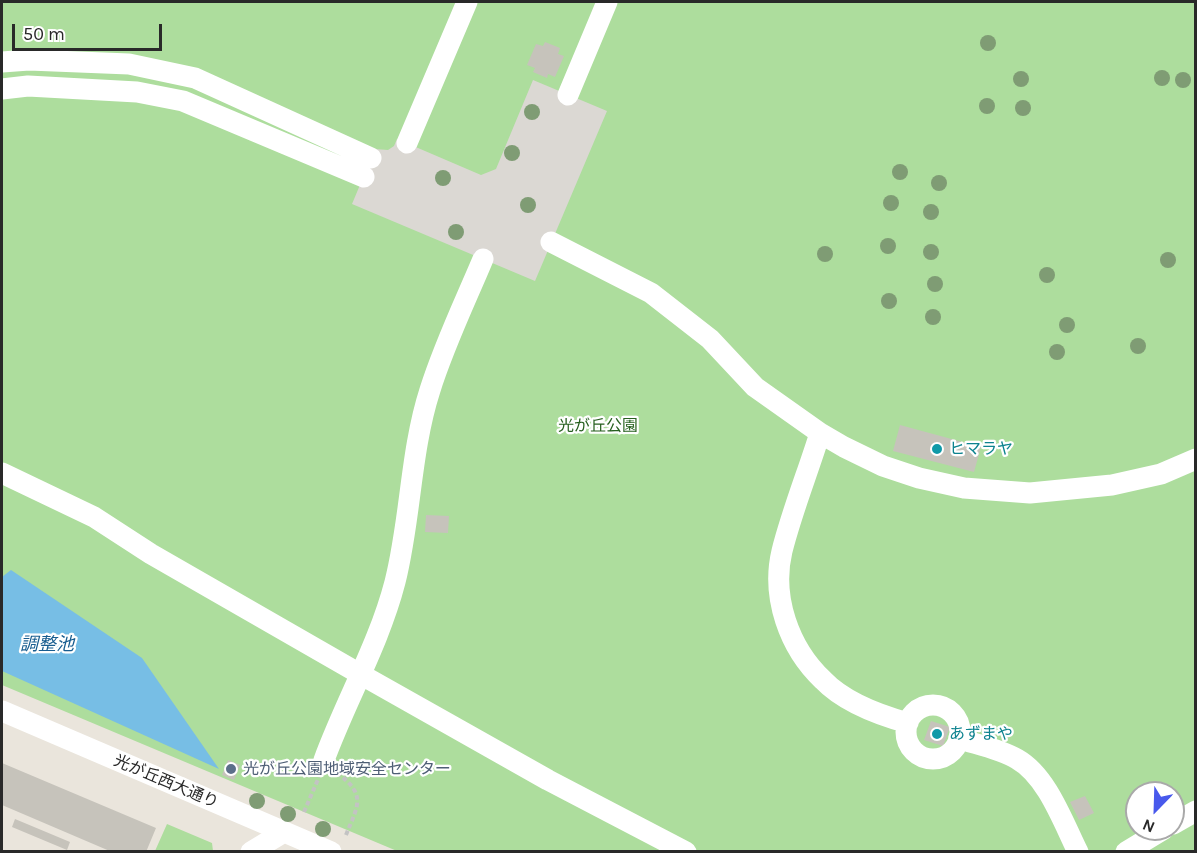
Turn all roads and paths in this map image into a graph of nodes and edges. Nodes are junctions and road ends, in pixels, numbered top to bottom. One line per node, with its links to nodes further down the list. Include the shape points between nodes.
1 (467, 2): 6 (street)
2 (607, 2): 5 (street)
3 (2, 62): 4 (street, via 129,64 195,78 367,167 183,101 137,92 28,86)
4 (2, 89)
5 (568, 94)
6 (407, 143)
7 (552, 242): 9 (street, via 651,293 711,339 755,387)
8 (483, 259): 12 (street, via 430,391 413,466 409,514 395,583)
9 (820, 433): 10 (street, via 883,466 919,478 964,488 1030,493 1112,485 1161,474); 14 (street, via 782,552 779,596 794,644 823,681 873,711)
10 (1196, 459)
11 (2, 473): 12 (street, via 94,517)
12 (360, 674): 16 (street); 24 (street)
13 (2, 711): 19 (street, 光が丘西大通り)
14 (908, 723): 15 (street, via 922,708 939,706 954,715 961,730); 15 (street, via 907,739 917,754 925,758 944,758)
15 (960, 739): 25 (street, via 1018,759 1034,772)
16 (324, 760): 20 (path, via 355,787 358,796)
17 (312, 793): 18 (path)
18 (304, 812)
19 (284, 832): 22 (street); 23 (street, 光が丘西大通り)
20 (346, 835)
21 (1144, 841): 26 (street)
22 (251, 852)
23 (331, 852)
24 (686, 852)
25 (1078, 852)
26 (1126, 852)

